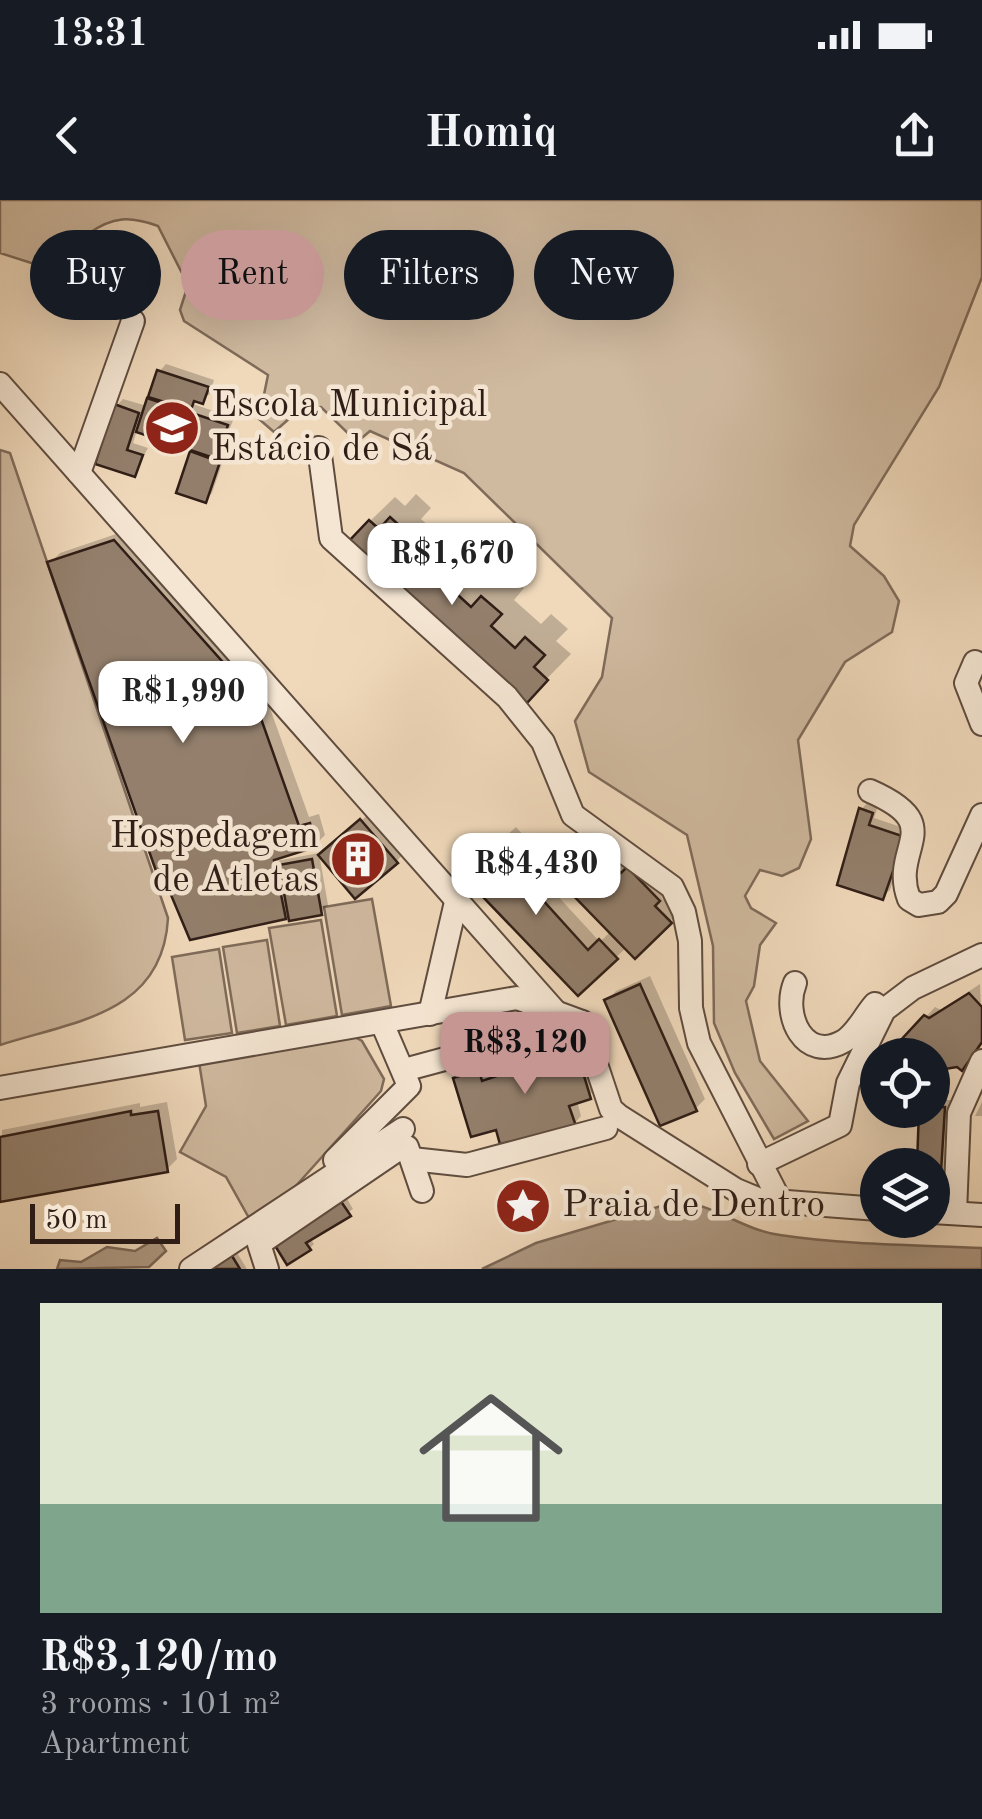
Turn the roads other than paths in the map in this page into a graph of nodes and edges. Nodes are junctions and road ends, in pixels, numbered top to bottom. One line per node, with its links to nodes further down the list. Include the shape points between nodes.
1 (133, 321): 4 (street)
2 (0, 384): 4 (street)
3 (320, 448): 22 (street, via 331,538 507,697 542,742 573,814 672,888 690,940 690,1008 700,1042)
4 (79, 474): 9 (street)
5 (980, 660): 6 (street, via 966,676)
6 (982, 724)
7 (870, 792): 8 (street, via 910,816 905,881 909,899 919,906 946,894)
8 (982, 815)
9 (456, 902): 13 (street); 14 (street)
10 (982, 955): 11 (street)
11 (955, 970): 12 (street, via 926,967 910,974 844,1041 822,1045 794,1025 788,1000); 22 (street, via 884,1010 848,1083 840,1125)
12 (795, 983)
13 (554, 1010): 14 (street, via 517,998); 15 (street)
14 (430, 1014): 16 (street)
15 (582, 1022): 18 (street); 26 (street, via 618,1116 736,1190)
16 (382, 1023): 18 (street); 19 (street)
17 (982, 1061): 23 (street, via 959,1114)
18 (407, 1078): 21 (street); 25 (street)
19 (0, 1088)
20 (606, 1128): 21 (street, via 468,1165)
21 (407, 1144): 24 (street); 25 (street); 31 (street, via 259,1244)
22 (759, 1164): 26 (street)
23 (950, 1173)
24 (422, 1191)
25 (301, 1194): 30 (street)
26 (780, 1203): 27 (street)
27 (860, 1208)
28 (950, 1213): 29 (street)
29 (982, 1214)
30 (191, 1269)
31 (267, 1269)

